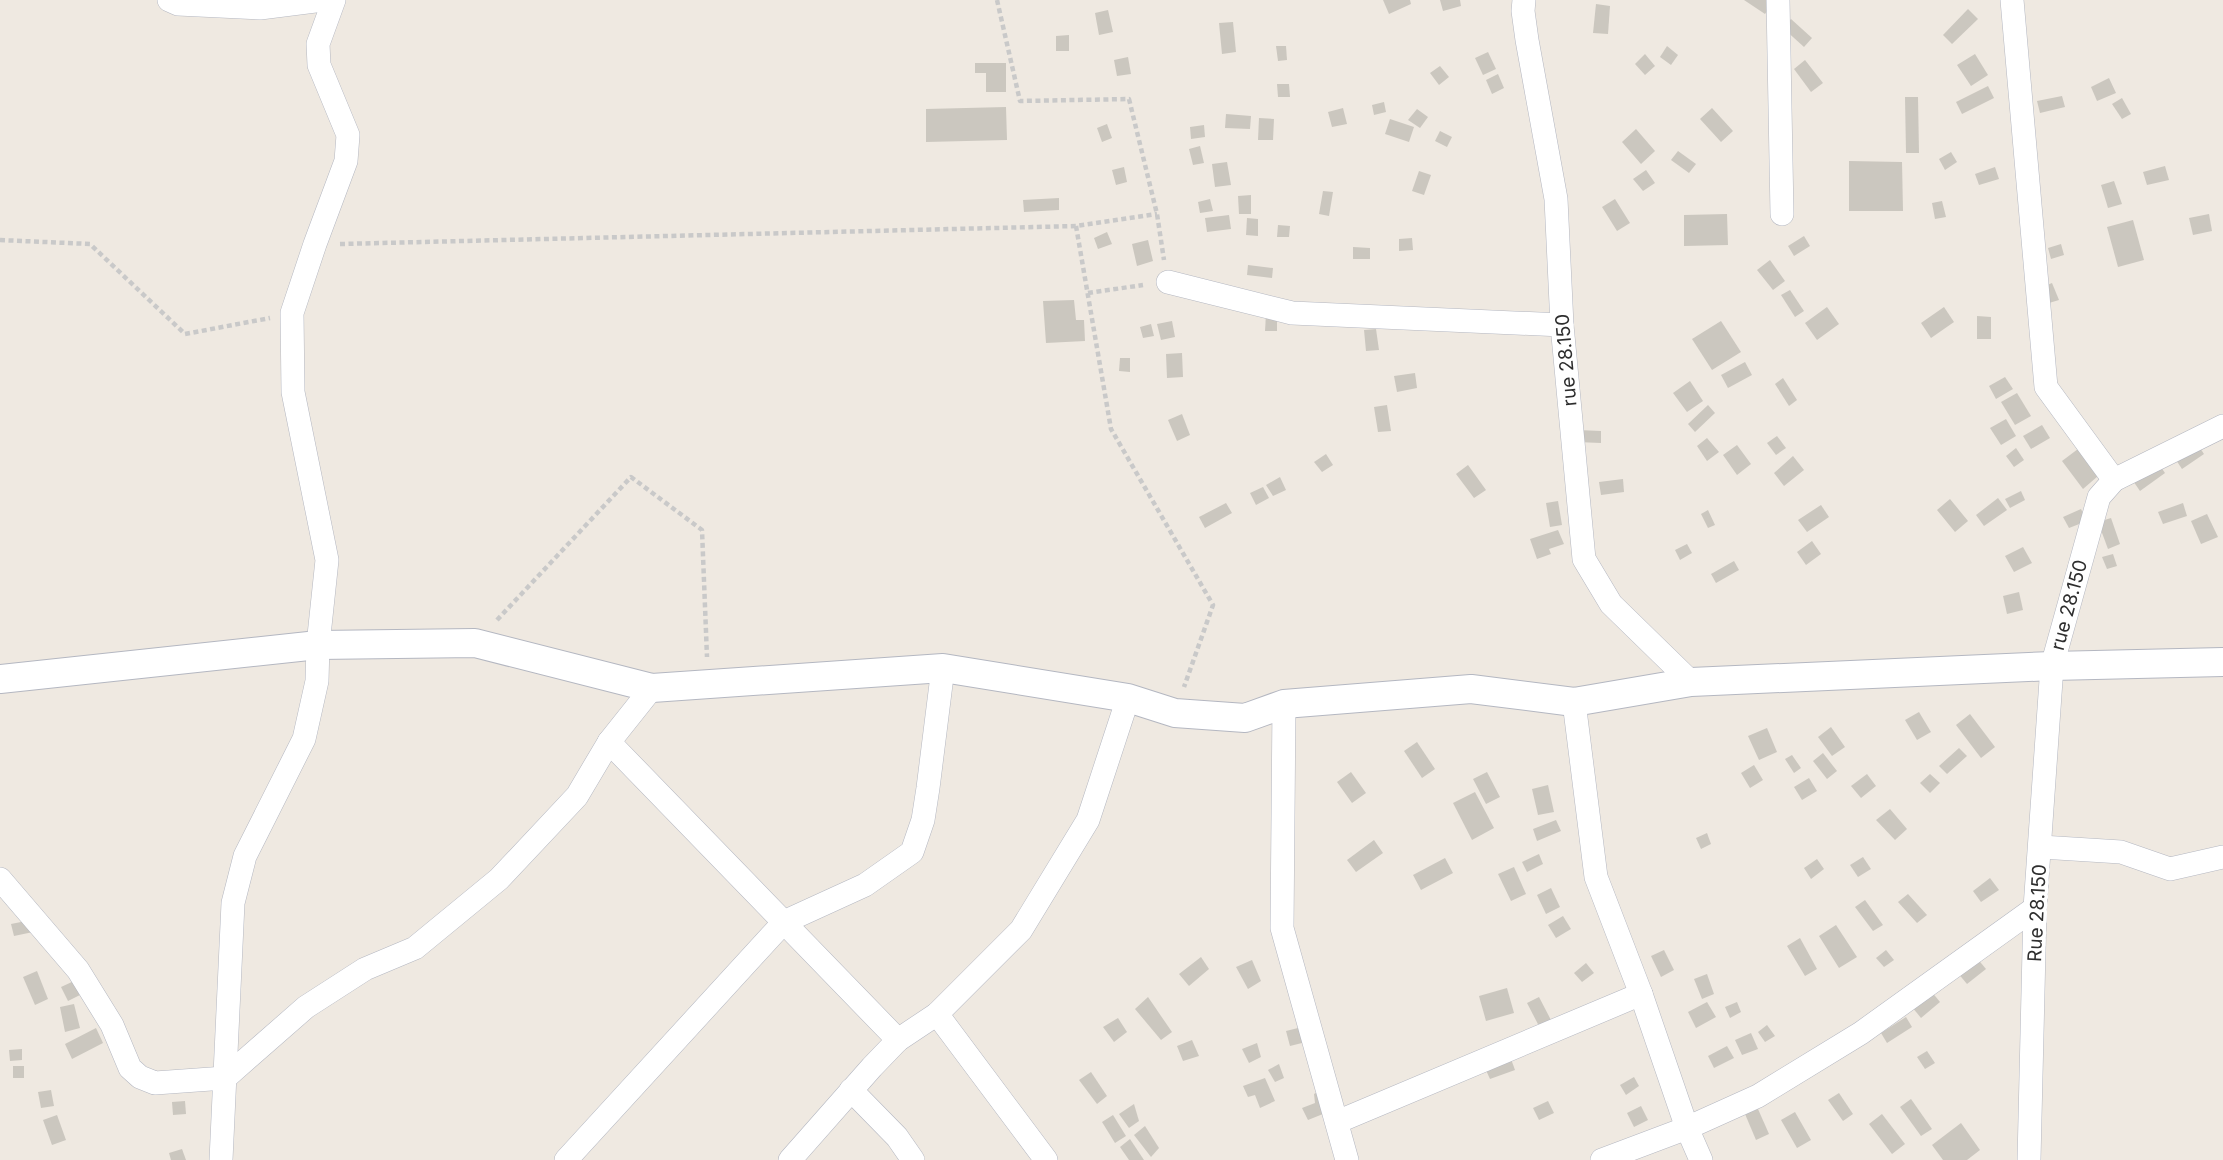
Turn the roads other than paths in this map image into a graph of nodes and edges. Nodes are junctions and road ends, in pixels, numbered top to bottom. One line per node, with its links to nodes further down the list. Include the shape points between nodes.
1 (169, 0): 2 (street, via 260,8)
2 (323, 0)
3 (334, 0): 12 (street, via 318,54 348,135 346,161 292,313 293,392 327,560)
4 (1524, 0): 9 (street, rue 28.150, via 1525,31 1556,199)
5 (1778, 0): 7 (street)
6 (2012, 0): 11 (street, via 2046,387)
7 (1782, 214)
8 (1168, 282): 9 (street, via 1292,313)
9 (1562, 325): 17 (street, rue 28.150, via 1584,559 1611,604)
10 (2223, 426): 11 (street)
11 (2114, 480): 14 (street, rue 28.150, via 2099,497)
12 (318, 645): 16 (street, rue 28.150); 18 (street, rue 28.150, via 475,643); 31 (street, via 317,681 304,739 245,856 233,903)
13 (2221, 660): 14 (street)
14 (2053, 666): 17 (street, rue 28.150); 23 (street, Rue 28.150)
15 (943, 668): 18 (street, rue 28.150); 19 (street, rue 28.150); 27 (street, via 923,820 912,852 865,885)
16 (0, 679)
17 (1691, 682): 20 (street, rue 28.150)
18 (652, 688): 22 (street)
19 (1128, 698): 21 (street, rue 28.150, via 1175,713 1245,718); 29 (street, via 1088,820 1048,886 1021,930)
20 (1574, 702): 21 (street, rue 28.150, via 1471,690); 28 (street, via 1596,877)
21 (1284, 704): 33 (street, via 1282,928)
22 (609, 742): 27 (street); 31 (street, via 576,796 499,879 415,948 365,969 306,1007)
23 (2041, 847): 24 (street, via 2121,852 2170,869); 26 (street, Rue 28.150)
24 (2223, 857)
25 (0, 879): 31 (street, via 78,970 112,1025 130,1068 140,1077 155,1083)
26 (2035, 908): 34 (street, via 1861,1032 1758,1096); 43 (street, Rue 28.150)
27 (784, 922): 30 (street); 36 (street)
28 (1641, 994): 33 (street); 34 (street)
29 (937, 1013): 30 (street); 39 (street)
30 (898, 1040): 32 (street)
31 (225, 1078): 35 (street)
32 (851, 1090): 37 (street); 38 (street)
33 (1337, 1122): 40 (street)
34 (1687, 1128): 41 (street); 42 (street)
35 (221, 1160)
36 (566, 1160)
37 (790, 1160)
38 (913, 1160)
39 (1046, 1160)
40 (1347, 1160)
41 (1602, 1160)
42 (1702, 1160)
43 (2029, 1160)

